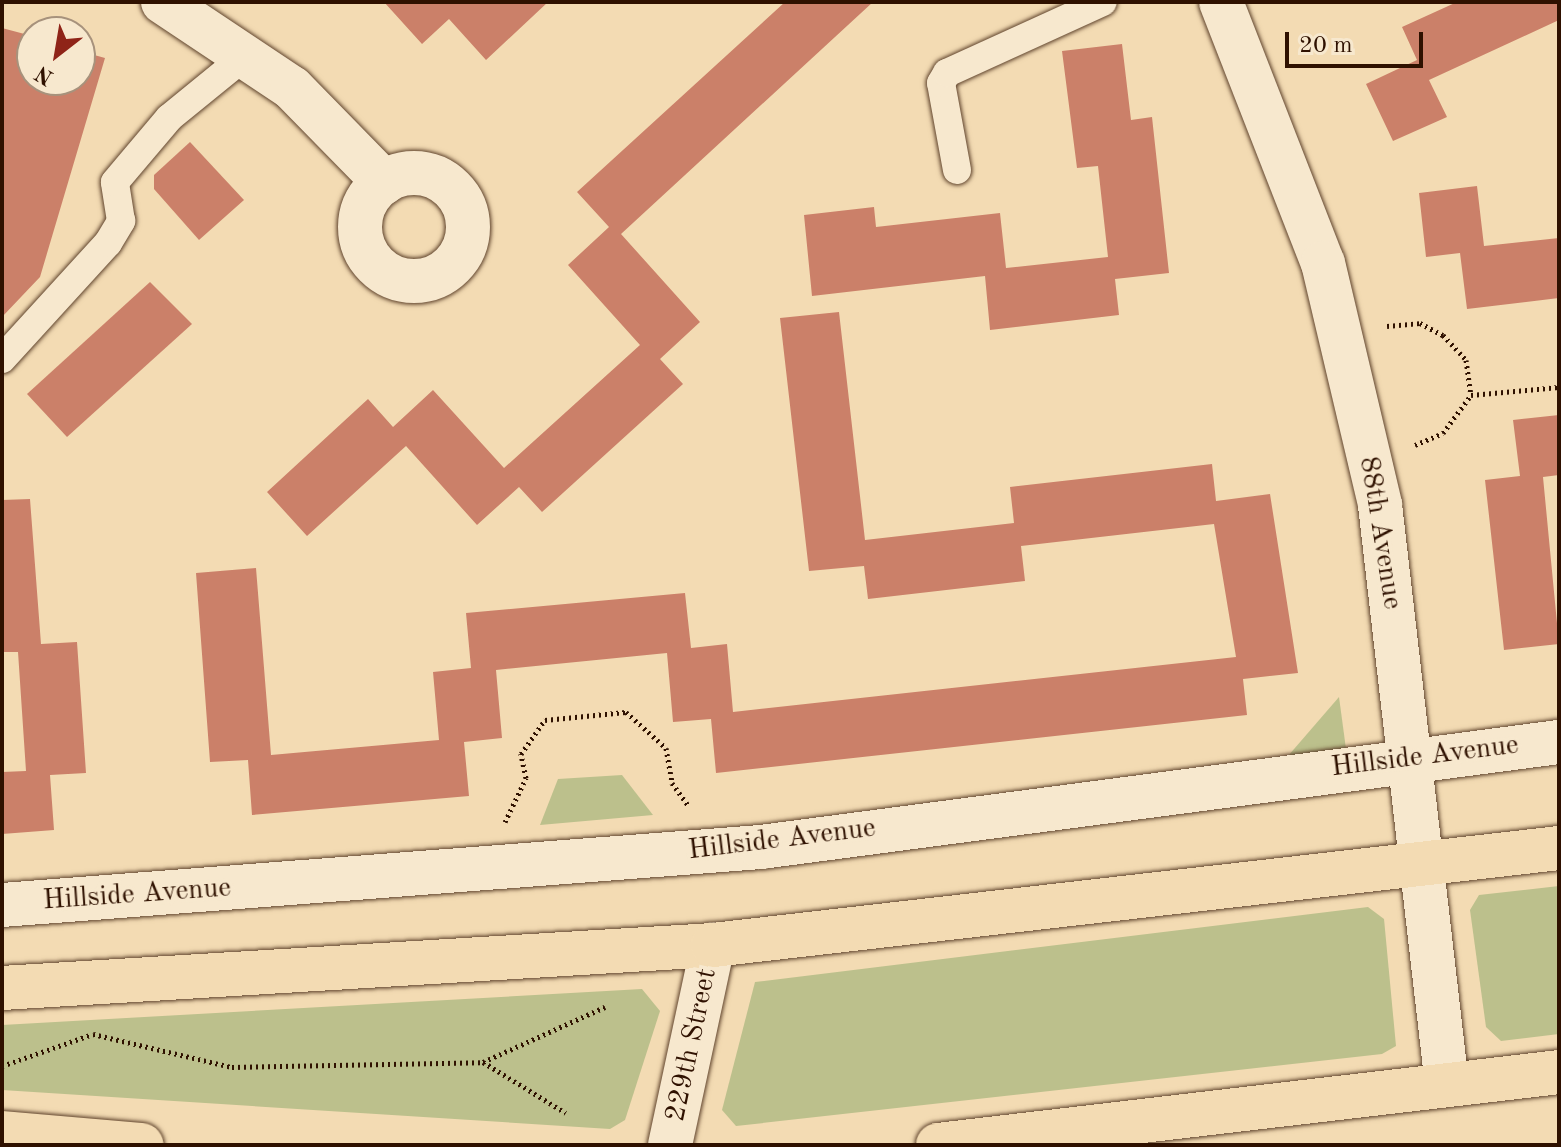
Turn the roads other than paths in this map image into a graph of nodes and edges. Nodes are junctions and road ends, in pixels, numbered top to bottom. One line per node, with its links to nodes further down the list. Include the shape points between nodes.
1 (163, 2): 4 (street)
2 (1103, 2): 5 (lane, via 947,73 941,83)
3 (1221, 2): 9 (street, 88th Avenue, via 1323,263 1380,505)
4 (245, 56): 6 (street, via 292,88); 7 (lane, via 169,118 115,182 121,221 108,243)
5 (957, 170)
6 (384, 182)
7 (2, 359)
8 (1559, 742): 9 (street, Hillside Avenue)
9 (1408, 757): 11 (street, 88th Avenue); 12 (street, Hillside Avenue, via 761,847)
10 (1559, 848): 11 (main road)
11 (1423, 864): 13 (main road); 16 (street, 88th Avenue)
12 (2, 905)
13 (713, 945): 14 (main road); 19 (street, 229th Street)
14 (2, 988)
15 (1559, 1072): 16 (main road)
16 (1447, 1085): 20 (main road)
17 (2, 1133): 18 (main road)
18 (141, 1145)
19 (670, 1145)
20 (938, 1145)

